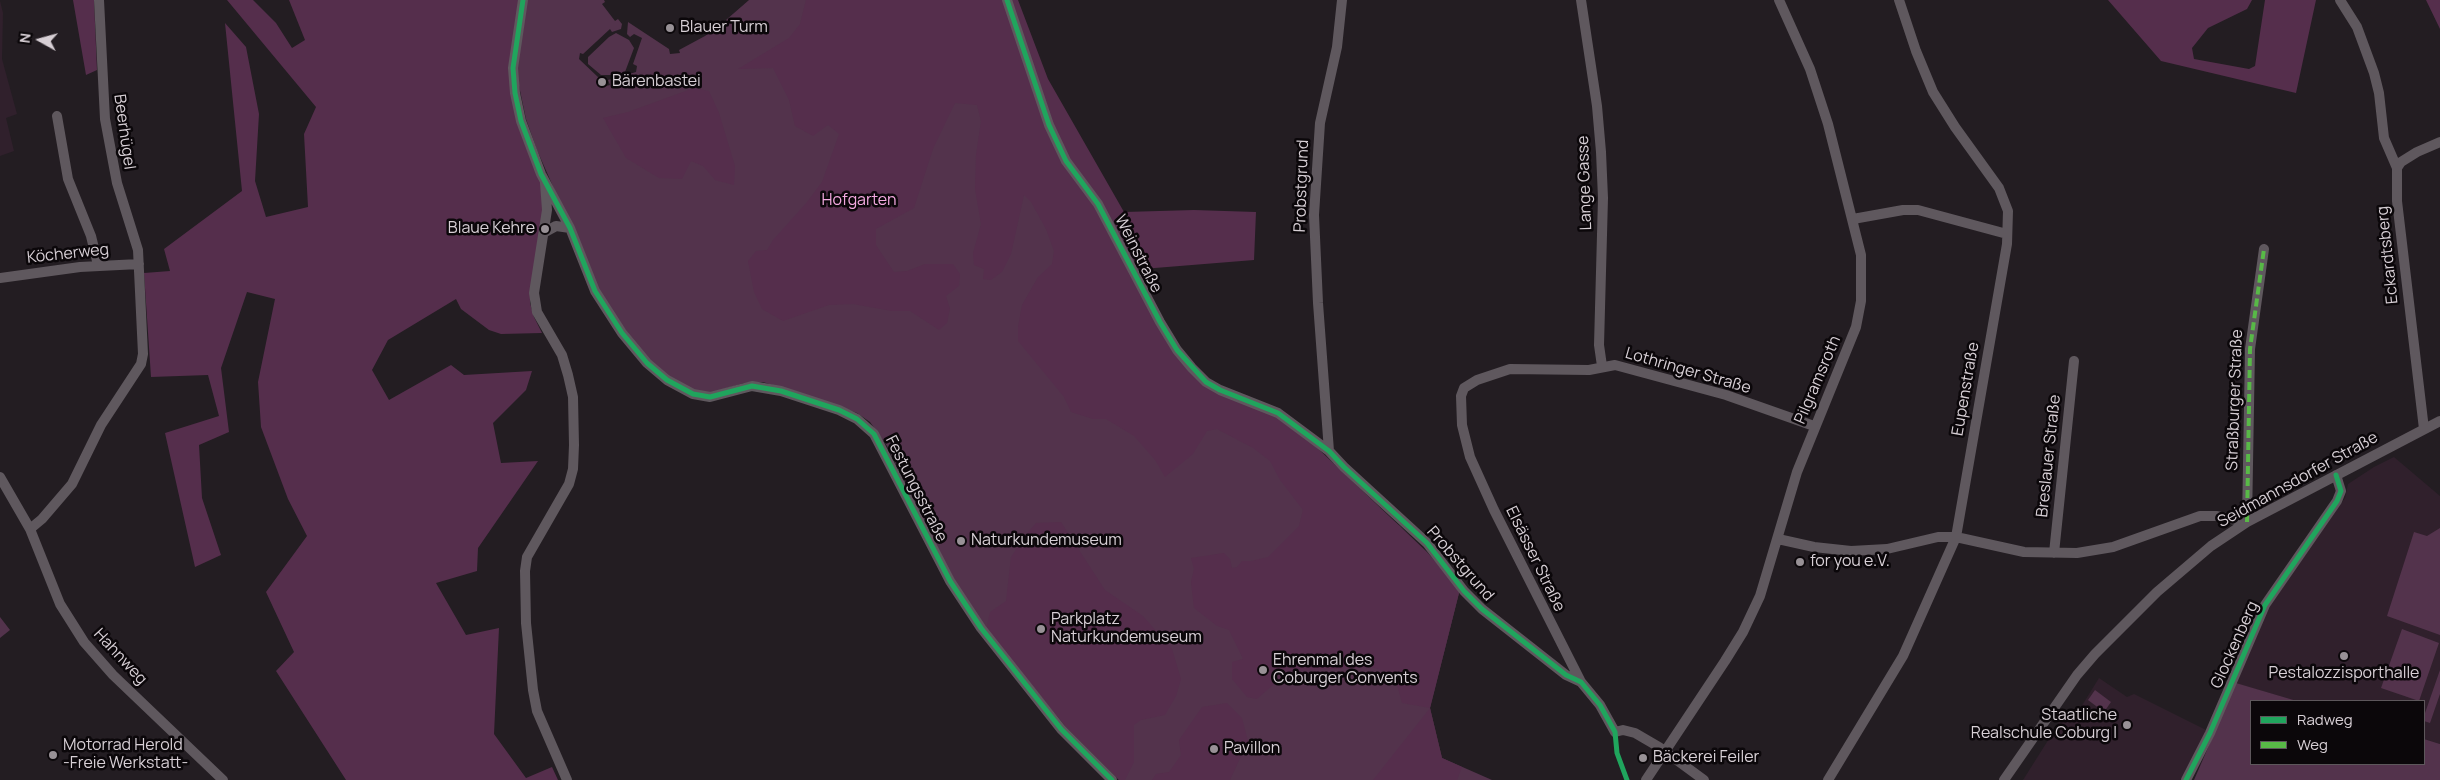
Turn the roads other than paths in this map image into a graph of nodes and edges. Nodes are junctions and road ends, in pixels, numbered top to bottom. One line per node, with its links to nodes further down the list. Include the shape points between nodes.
1 (99, 0): 18 (street, Beerhügel, via 110,152 138,250)
2 (523, 0): 12 (street, via 513,68 515,93 521,121)
3 (1007, 0): 27 (street, Weinstraße, via 1049,126 1066,161 1098,204 1177,350 1206,382 1278,413)
4 (1342, 0): 27 (street, Probstgrund, via 1337,47 1320,124 1314,215)
5 (1581, 0): 22 (street, Lange Gasse, via 1601,152 1599,345)
6 (1779, 0): 13 (street, Pilgramsroth, via 1810,69)
7 (1899, 0): 16 (street, Eupenstraße, via 1933,92 1999,188 2008,211)
8 (2340, 0): 11 (street, Eckardtsberg, via 2357,27 2374,73 2384,138)
9 (57, 116): 19 (street, via 68,179 91,236)
10 (2440, 142): 11 (street, via 2417,152)
11 (2397, 168): 26 (street, Eckardtsberg, via 2397,201)
12 (545, 179): 14 (street, Festungsstraße); 15 (street)
13 (1853, 219): 16 (street, via 1918,210); 25 (street, Pilgramsroth, via 1861,255 1861,301 1856,327)
14 (570, 228): 15 (street, via 556,226); 39 (street, Festungsstraße, via 591,282 606,307 647,364 667,380 705,397 745,387 781,390 839,410 857,419 874,434 950,581 981,628 1061,729)
15 (545, 232): 38 (street, via 534,293 537,312 562,355 568,375 574,410 573,469 563,497 527,557 524,571 526,623 537,711)
16 (2007, 239): 32 (street, Eupenstraße)
17 (2264, 249): 30 (street, Straßburger Straße, via 2250,349)
18 (139, 264): 19 (street, Köcherweg); 31 (street, Beerhügel, via 144,341 138,369 101,425 72,484)
19 (98, 265): 20 (street, Köcherweg)
20 (0, 278)
21 (2074, 361): 34 (street, Breslauer Straße)
22 (1602, 366): 23 (street, Lothringer Straße, via 1589,370 1510,369 1488,375); 25 (street, Lothringer Straße, via 1615,365 1684,382)
23 (1464, 388): 35 (street, Elsässer Straße, via 1460,411 1470,457)
24 (2440, 421): 26 (street, Seidmannsdorfer Straße)
25 (1814, 426): 33 (street, Pilgramsroth)
26 (2424, 429): 28 (street, Seidmannsdorfer Straße)
27 (1329, 451): 35 (street, Probstgrund, via 1426,543 1482,608 1566,675)
28 (2336, 475): 30 (street, Seidmannsdorfer Straße); 44 (street, Glockenberg, via 2341,491 2337,501 2265,605 2210,733)
29 (0, 477): 31 (street, Hahnweg)
30 (2247, 522): 34 (street, via 2208,515 2106,549); 43 (street, Seidmannsdorfer Straße, via 2211,546 2157,592 2095,654 2077,674)
31 (30, 529): 37 (street, Hahnweg, via 60,604 84,642 113,675)
32 (1956, 537): 33 (street, via 1938,537 1887,549 1851,550 1814,547); 34 (street, via 2024,552); 42 (street, Eupenstraße, via 1903,656)
33 (1778, 539): 36 (street, Pilgramsroth, via 1760,596 1743,632)
34 (2054, 554)
35 (1581, 682): 36 (street, Elsässer Straße, via 1600,705 1615,732 1635,733)
36 (1665, 752): 40 (street, Pilgramsroth); 41 (street)
37 (223, 780)
38 (567, 780)
39 (1112, 780)
40 (1646, 780)
41 (1704, 780)
42 (1828, 780)
43 (2004, 780)
44 (2186, 780)

